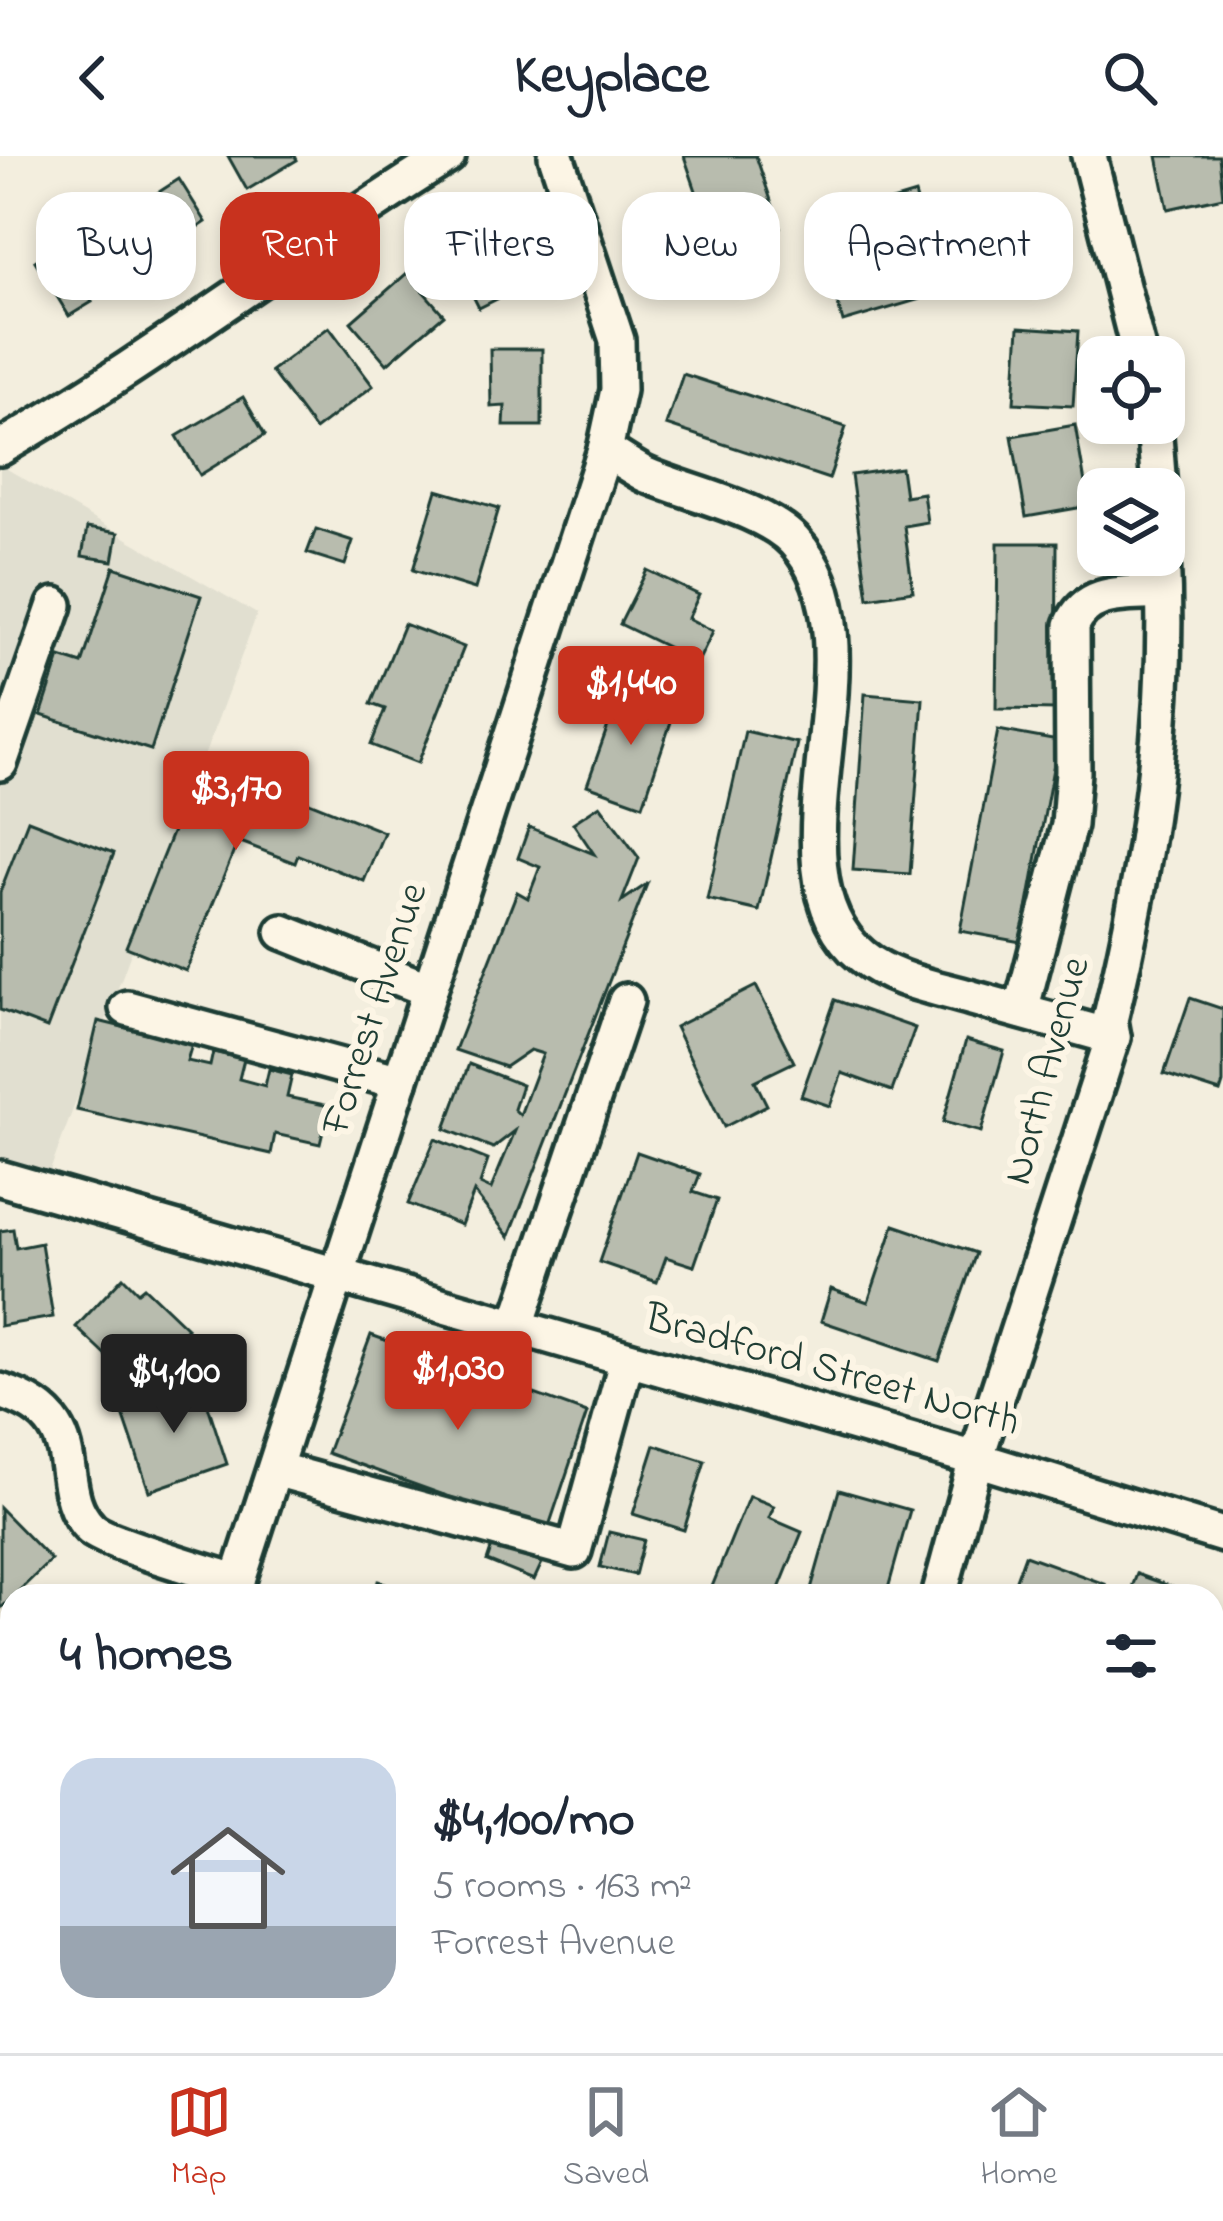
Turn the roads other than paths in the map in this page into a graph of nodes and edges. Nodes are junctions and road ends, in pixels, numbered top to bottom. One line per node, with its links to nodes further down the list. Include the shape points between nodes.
1 (448, 156): 5 (street)
2 (556, 156): 6 (street, Forrest Avenue, via 617,340 618,390)
3 (1089, 156): 4 (street)
4 (1135, 336)
5 (0, 448)
6 (605, 450): 12 (street, Forrest Avenue); 15 (street, via 792,538 822,579 830,653 817,850 825,908 860,956 897,977)
7 (1163, 576): 8 (street, North Avenue)
8 (1163, 592): 15 (street, via 1095,597 1072,625 1069,825); 16 (street, North Avenue, via 1159,761)
9 (55, 605): 10 (street)
10 (0, 763)
11 (284, 932): 12 (street)
12 (429, 990): 17 (street, Forrest Avenue)
13 (626, 1001): 20 (street)
14 (127, 1007): 17 (street)
15 (1022, 1011): 16 (street)
16 (1113, 1036): 23 (street, North Avenue)
17 (400, 1082): 19 (street, Forrest Avenue)
18 (0, 1178): 19 (street, Bradford Street North)
19 (339, 1276): 20 (street, Bradford Street North); 24 (street, Forrest Avenue)
20 (516, 1328): 21 (street, Bradford Street North)
21 (627, 1359): 23 (street, Bradford Street North); 24 (street, via 574,1551)
22 (0, 1391): 26 (street, via 50,1421 65,1443 74,1509 94,1533)
23 (976, 1459): 25 (street, Bradford Street North); 28 (street, North Avenue)
24 (275, 1469): 27 (street, Forrest Avenue)
25 (1223, 1535)
26 (223, 1584)
27 (238, 1584)
28 (942, 1584)

